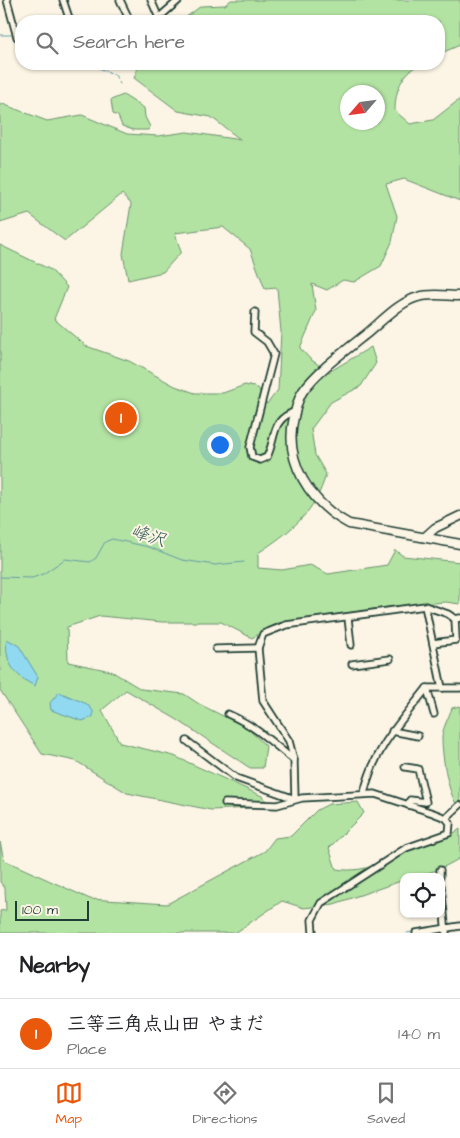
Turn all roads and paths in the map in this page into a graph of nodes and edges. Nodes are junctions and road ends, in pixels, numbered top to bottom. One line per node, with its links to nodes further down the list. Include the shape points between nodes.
1 (7, 0): 10 (street)
2 (63, 0): 6 (street)
3 (120, 0): 7 (street)
4 (151, 0): 8 (street)
5 (179, 0): 9 (street)
6 (68, 15)
7 (127, 15)
8 (156, 15)
9 (162, 15)
10 (15, 30)
11 (460, 296): 13 (street, via 417,297 410,301 321,373 303,392)
12 (255, 312): 13 (street, via 254,332 267,342 274,354 250,447 252,457 260,460 267,457 277,423)
13 (296, 411): 15 (street, via 290,444 311,493 322,505 349,524)
14 (460, 516): 15 (street, via 435,528)
15 (425, 537): 16 (street)
16 (460, 544)
17 (425, 606): 18 (street); 19 (street); 20 (street)
18 (348, 618): 21 (street); 22 (street, via 286,625 263,634)
19 (457, 618): 20 (street, via 456,640)
20 (433, 643): 27 (street)
21 (351, 645)
22 (258, 648): 23 (street); 34 (street, via 263,701 285,732)
23 (216, 649)
24 (390, 659): 25 (street)
25 (352, 664)
26 (428, 688): 27 (street); 30 (street); 31 (street)
27 (442, 688): 28 (street)
28 (460, 688)
29 (228, 714): 34 (street, via 265,734)
30 (434, 714)
31 (392, 732): 32 (street); 36 (street, via 378,751)
32 (418, 736)
33 (187, 741): 37 (street, via 236,778)
34 (294, 760): 37 (street)
35 (405, 767): 39 (street, via 418,769 426,802 410,800)
36 (364, 793): 37 (street); 39 (street)
37 (295, 799): 38 (street, via 277,805)
38 (225, 803)
39 (408, 804): 41 (street)
40 (460, 805): 41 (street)
41 (446, 818): 44 (street, via 450,823 449,833 406,848 320,903 312,920)
42 (460, 926): 43 (street)
43 (446, 930): 45 (street)
44 (313, 933)
45 (416, 933)

